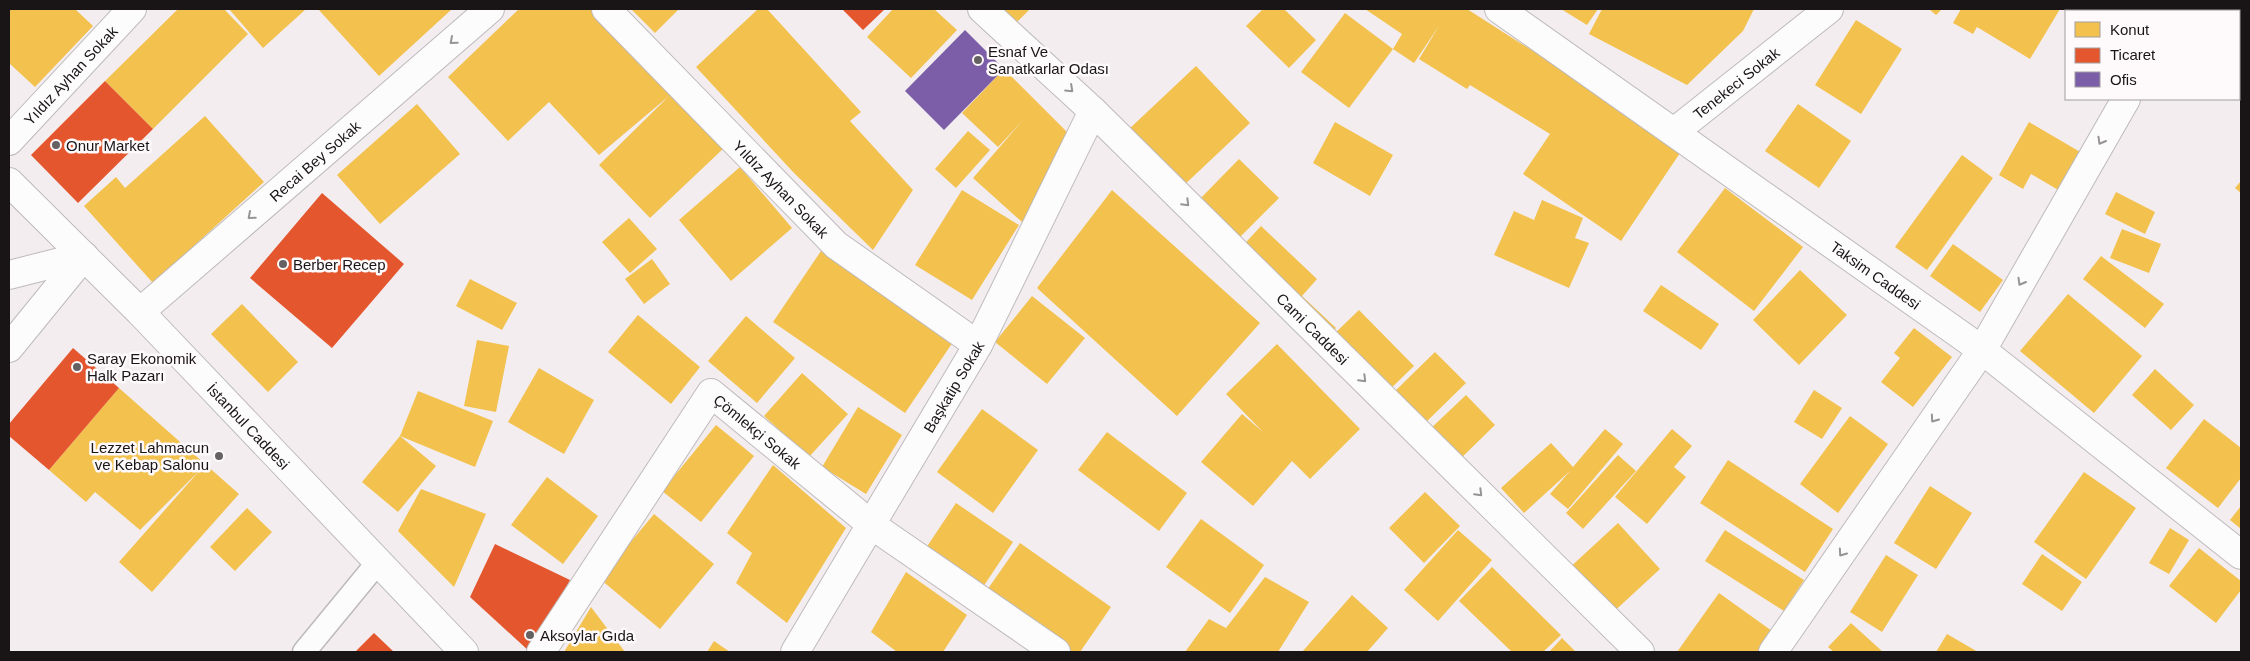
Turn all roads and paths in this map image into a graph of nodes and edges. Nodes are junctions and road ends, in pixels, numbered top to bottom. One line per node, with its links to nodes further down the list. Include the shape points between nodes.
1 (132, 9): 11 (main road, Yıldız Ayhan Sokak)
2 (490, 9): 15 (main road, Recai Bey Sokak, one-way to 15)
3 (606, 9): 16 (main road, Yıldız Ayhan Sokak, via 836,245)
4 (982, 9): 9 (main road, Cami Caddesi, one-way to 9)
5 (1499, 9): 10 (main road, Taksim Caddesi)
6 (1829, 9): 7 (main road, Tenekeci Sokak)
7 (1798, 21): 10 (main road, Tenekeci Sokak)
8 (2125, 100): 18 (main road, one-way to 18)
9 (1093, 111): 16 (main road, Başkatip Sokak); 27 (main road, Cami Caddesi, one-way to 27)
10 (1674, 132): 18 (main road, Taksim Caddesi)
11 (9, 141)
12 (9, 182): 13 (main road, İstanbul Caddesi)
13 (84, 256): 14 (main road); 15 (main road, İstanbul Caddesi); 17 (main road)
14 (9, 275)
15 (140, 312): 21 (main road, İstanbul Caddesi)
16 (978, 345): 19 (main road, Başkatip Sokak)
17 (9, 348)
18 (1982, 350): 20 (main road, Taksim Caddesi); 28 (main road, one-way to 28)
19 (873, 526): 24 (main road, Çömlekçi Sokak, via 711,393); 25 (main road, Başkatip Sokak); 26 (main road, Çömlekçi Sokak)
20 (2241, 556)
21 (378, 562): 22 (lane); 23 (main road, İstanbul Caddesi)
22 (304, 652)
23 (464, 652)
24 (541, 652)
25 (796, 652)
26 (1056, 652)
27 (1640, 652)
28 (1773, 652)

